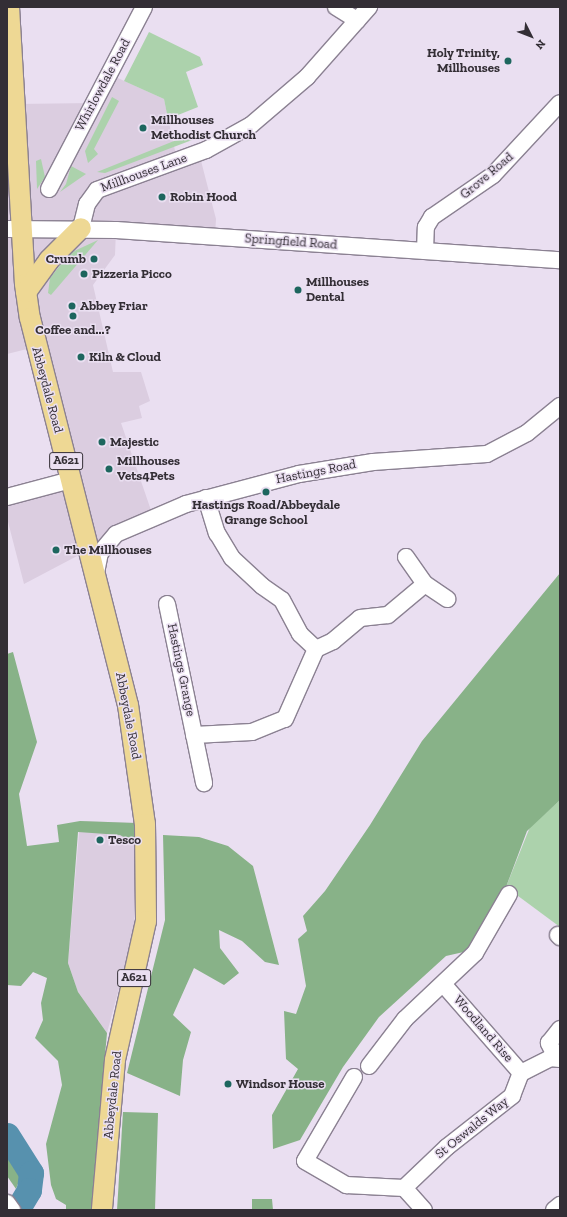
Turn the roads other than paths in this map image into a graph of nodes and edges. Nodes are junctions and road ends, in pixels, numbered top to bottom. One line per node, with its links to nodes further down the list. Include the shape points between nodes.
1 (9, 7): 9 (main road, A621)
2 (144, 7): 7 (street, Whirlowdale Road, via 56,160)
3 (336, 7): 5 (street)
4 (369, 7): 5 (street, Millhouses Lane)
5 (357, 20): 8 (street, Millhouses Lane, via 307,77 252,125 206,150 97,190 87,204)
6 (560, 103): 10 (street, Grove Road, via 493,174 432,218 426,227)
7 (49, 189)
8 (81, 228): 9 (street, Springfield Road); 10 (street, Springfield Road); 12 (main road, via 49,260)
9 (15, 229): 12 (main road, Abbeydale Road / A621)
10 (425, 251): 11 (street, Springfield Road)
11 (560, 260)
12 (26, 292): 14 (main road, Abbeydale Road / A621, via 32,335)
13 (560, 406): 16 (street, Hastings Road, via 527,433 487,454 373,462 299,474)
14 (71, 480): 15 (street); 18 (main road, Abbeydale Road / A621)
15 (7, 497)
16 (206, 498): 18 (street, Hastings Road, via 153,516 109,540 100,553); 22 (street, via 218,533 232,558 262,586 282,600 300,634)
17 (406, 557): 19 (street)
18 (96, 576): 36 (main road, Abbeydale Road / A621, via 132,724 148,872 141,949 112,1079)
19 (425, 584): 20 (street); 22 (street, via 388,615 360,618 333,641)
20 (447, 599)
21 (167, 604): 23 (street, Hastings Grange)
22 (316, 649): 23 (street, Hastings Grange, via 285,719 252,732)
23 (194, 735): 24 (street, Hastings Grange)
24 (204, 783)
25 (509, 894): 26 (street, via 475,954)
26 (444, 985): 29 (street, via 406,1019); 30 (street, Woodland Rise)
27 (560, 1029): 28 (street, via 549,1043)
28 (558, 1058): 30 (street)
29 (369, 1066)
30 (521, 1072): 32 (street, St Oswalds Way, via 512,1096 447,1147)
31 (354, 1077): 32 (street, via 304,1161 346,1185)
32 (404, 1188): 37 (street)
33 (7, 1203): 35 (street)
34 (560, 1205): 38 (street)
35 (12, 1210)
36 (102, 1210)
37 (424, 1210)
38 (554, 1210)

